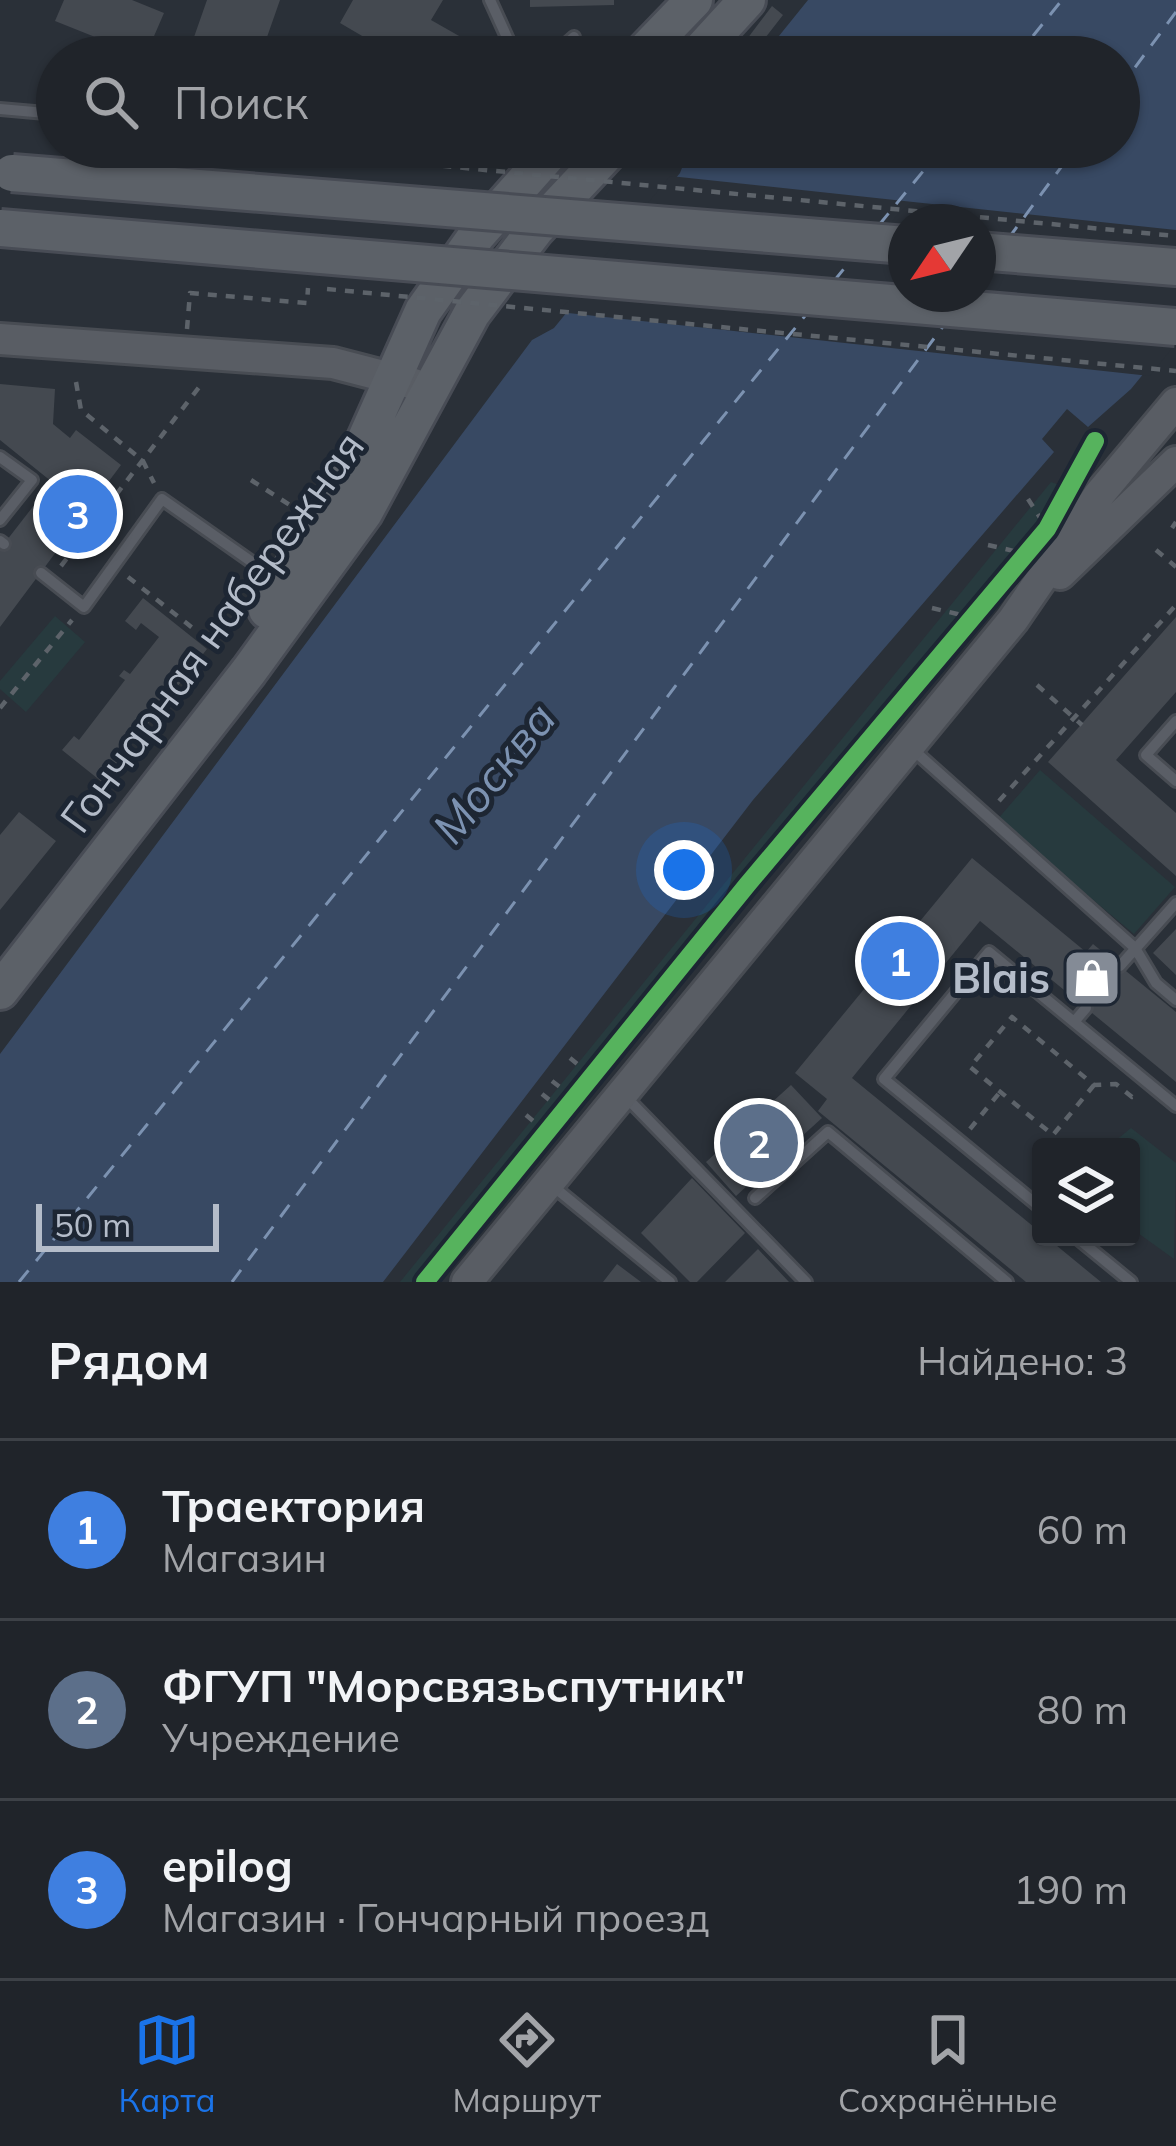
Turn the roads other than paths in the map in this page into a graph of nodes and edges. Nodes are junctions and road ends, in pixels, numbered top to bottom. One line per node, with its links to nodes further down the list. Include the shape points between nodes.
1 (490, 0): 4 (lane)
2 (694, 0): 5 (main road)
3 (747, 0): 6 (main road)
4 (506, 36)
5 (659, 36)
6 (714, 36)
7 (0, 109): 8 (lane)
8 (36, 112)
9 (536, 168): 18 (main road, Гончарная набережная, via 423,310)
10 (593, 168): 19 (main road, Гончарная набережная, via 472,313)
11 (0, 172): 13 (main road, bridge)
12 (0, 228): 16 (main road, bridge)
13 (888, 244)
14 (996, 252): 15 (main road)
15 (1176, 267)
16 (1176, 327)
17 (0, 339): 18 (main road, via 333,363)
18 (393, 376): 19 (main road); 25 (main road, Гончарная набережная, via 351,472)
19 (431, 391): 34 (main road, Гончарная набережная, via 364,513)
20 (1176, 403): 26 (main road)
21 (0, 457): 23 (lane, via 32,480)
22 (1176, 462): 26 (main road)
23 (0, 520)
24 (46, 577): 25 (lane, via 83,607 162,499)
25 (284, 583): 32 (main road, Гончарная набережная)
26 (1012, 620): 28 (main road)
27 (1176, 721): 29 (lane, via 1146,755)
28 (908, 745): 31 (lane); 38 (main road)
29 (1176, 782)
30 (1176, 903): 31 (lane)
31 (1135, 948): 33 (lane); 35 (lane)
32 (0, 956)
33 (1120, 966)
34 (0, 991)
35 (1176, 1000)
36 (1086, 1008): 37 (lane)
37 (1074, 1022): 39 (lane); 42 (lane, via 989,952 884,1079)
38 (620, 1091): 40 (main road); 46 (lane)
39 (1176, 1106)
40 (547, 1181): 44 (main road); 45 (lane)
41 (755, 1198): 47 (lane, via 828,1132)
42 (1032, 1201)
43 (1087, 1246): 48 (lane)
44 (467, 1282)
45 (670, 1282)
46 (806, 1282)
47 (1007, 1282)
48 (1131, 1282)

